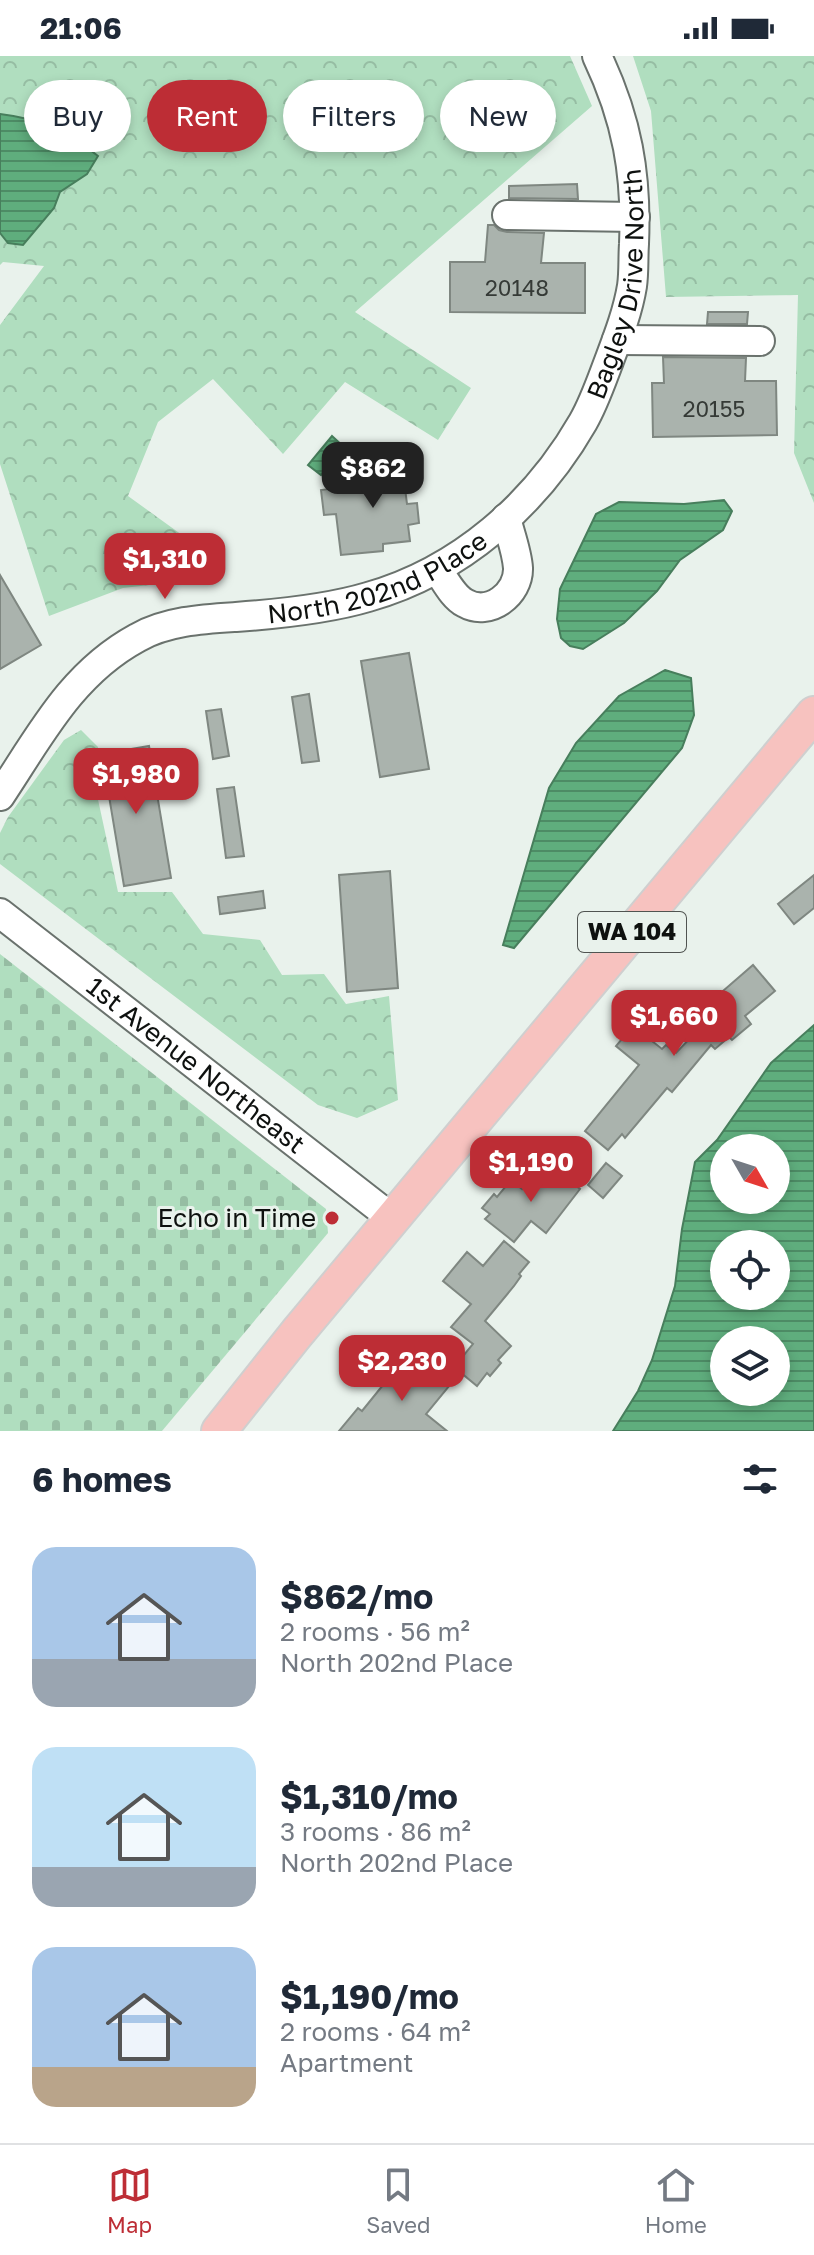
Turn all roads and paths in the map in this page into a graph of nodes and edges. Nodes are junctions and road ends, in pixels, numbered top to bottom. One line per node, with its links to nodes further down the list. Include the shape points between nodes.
1 (597, 56): 3 (street, Bagley Drive North, via 625,130)
2 (507, 215): 3 (street)
3 (635, 217): 4 (street, Bagley Drive North, via 632,286)
4 (617, 340): 5 (street); 6 (street, Bagley Drive North, via 583,422)
5 (760, 341)
6 (558, 460): 7 (street, North 202nd Place)
7 (506, 518): 8 (street, North 202nd Place); 8 (street, via 518,568 514,586 502,600 481,607 463,603)
8 (437, 569): 10 (street, North 202nd Place, via 368,597 291,612 181,623 140,635 87,673)
9 (814, 714): 12 (main road, WA 104)
10 (4, 782)
11 (0, 913): 12 (street, 1st Avenue Northeast)
12 (393, 1219): 13 (main road, WA 104)
13 (219, 1431)

